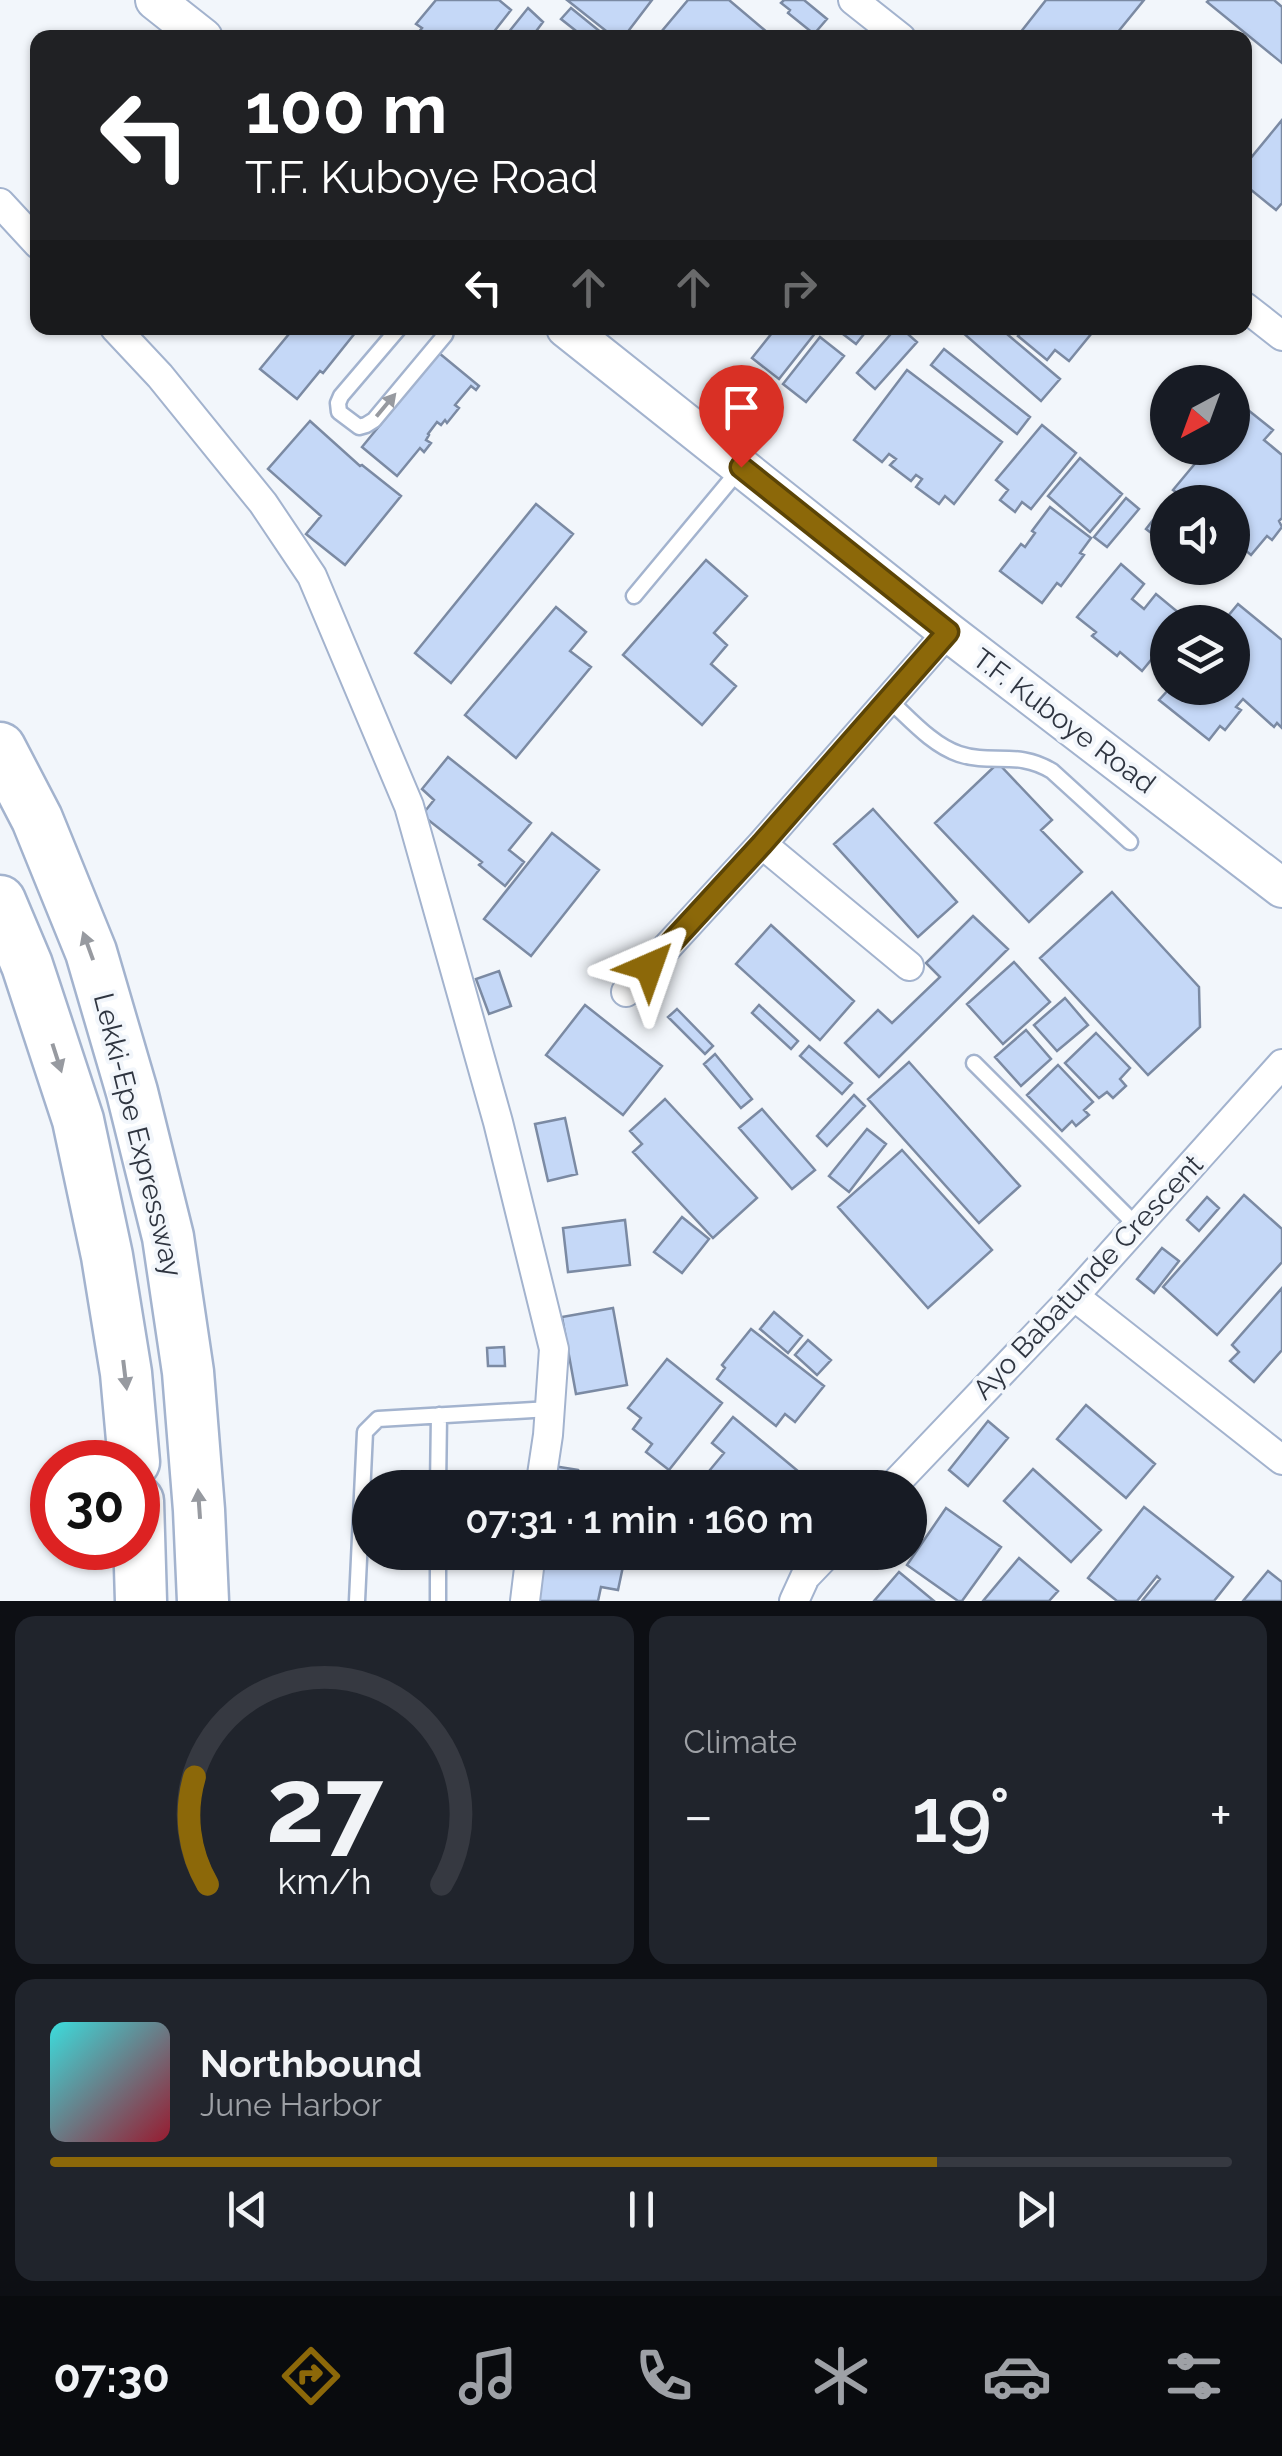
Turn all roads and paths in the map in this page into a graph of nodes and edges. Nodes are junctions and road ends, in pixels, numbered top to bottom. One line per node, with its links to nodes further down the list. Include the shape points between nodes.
1 (155, 0): 3 (street)
2 (854, 0): 4 (street)
3 (192, 30)
4 (891, 30)
5 (0, 203): 6 (street)
6 (30, 235)
7 (1252, 312): 12 (street)
8 (122, 335): 28 (street, via 264,503 312,576 410,806 554,1349)
9 (393, 335): 10 (lane, one-way to 10, via 340,396 339,412 358,427 374,420)
10 (443, 335)
11 (575, 335): 13 (street, T.F. Kuboye Road)
12 (1282, 336)
13 (741, 467): 14 (lane); 15 (street, T.F. Kuboye Road)
14 (634, 596)
15 (948, 632): 16 (street); 20 (street, T.F. Kuboye Road)
16 (889, 700): 18 (lane, via 959,754 1038,762); 19 (street)
17 (0, 748): 40 (highway, Lekki-Epe Expressway, one-way to 17, via 188,1372 164,1219 91,952)
18 (1130, 842)
19 (762, 844): 22 (street); 23 (street)
20 (1282, 888)
21 (0, 901): 30 (highway, Lekki-Epe Expressway, one-way to 30, via 78,1120 110,1275)
22 (909, 966)
23 (626, 992)
24 (974, 1062): 26 (lane)
25 (1282, 1064): 26 (street, Ayo Babatunde Crescent)
26 (1138, 1226): 27 (street, Ayo Babatunde Crescent)
27 (1074, 1296): 31 (street); 34 (street, Ayo Babatunde Crescent)
28 (550, 1409): 29 (lane); 33 (street)
29 (438, 1415): 32 (lane); 41 (lane, via 378,1419 366,1432)
30 (132, 1440)
31 (1282, 1460)
32 (438, 1470)
33 (542, 1470)
34 (908, 1470)
35 (140, 1570): 39 (highway)
36 (438, 1570): 42 (lane)
37 (528, 1570): 43 (street)
38 (812, 1570): 44 (street)
39 (141, 1601)
40 (203, 1601)
41 (357, 1601)
42 (438, 1601)
43 (524, 1601)
44 (794, 1601)

